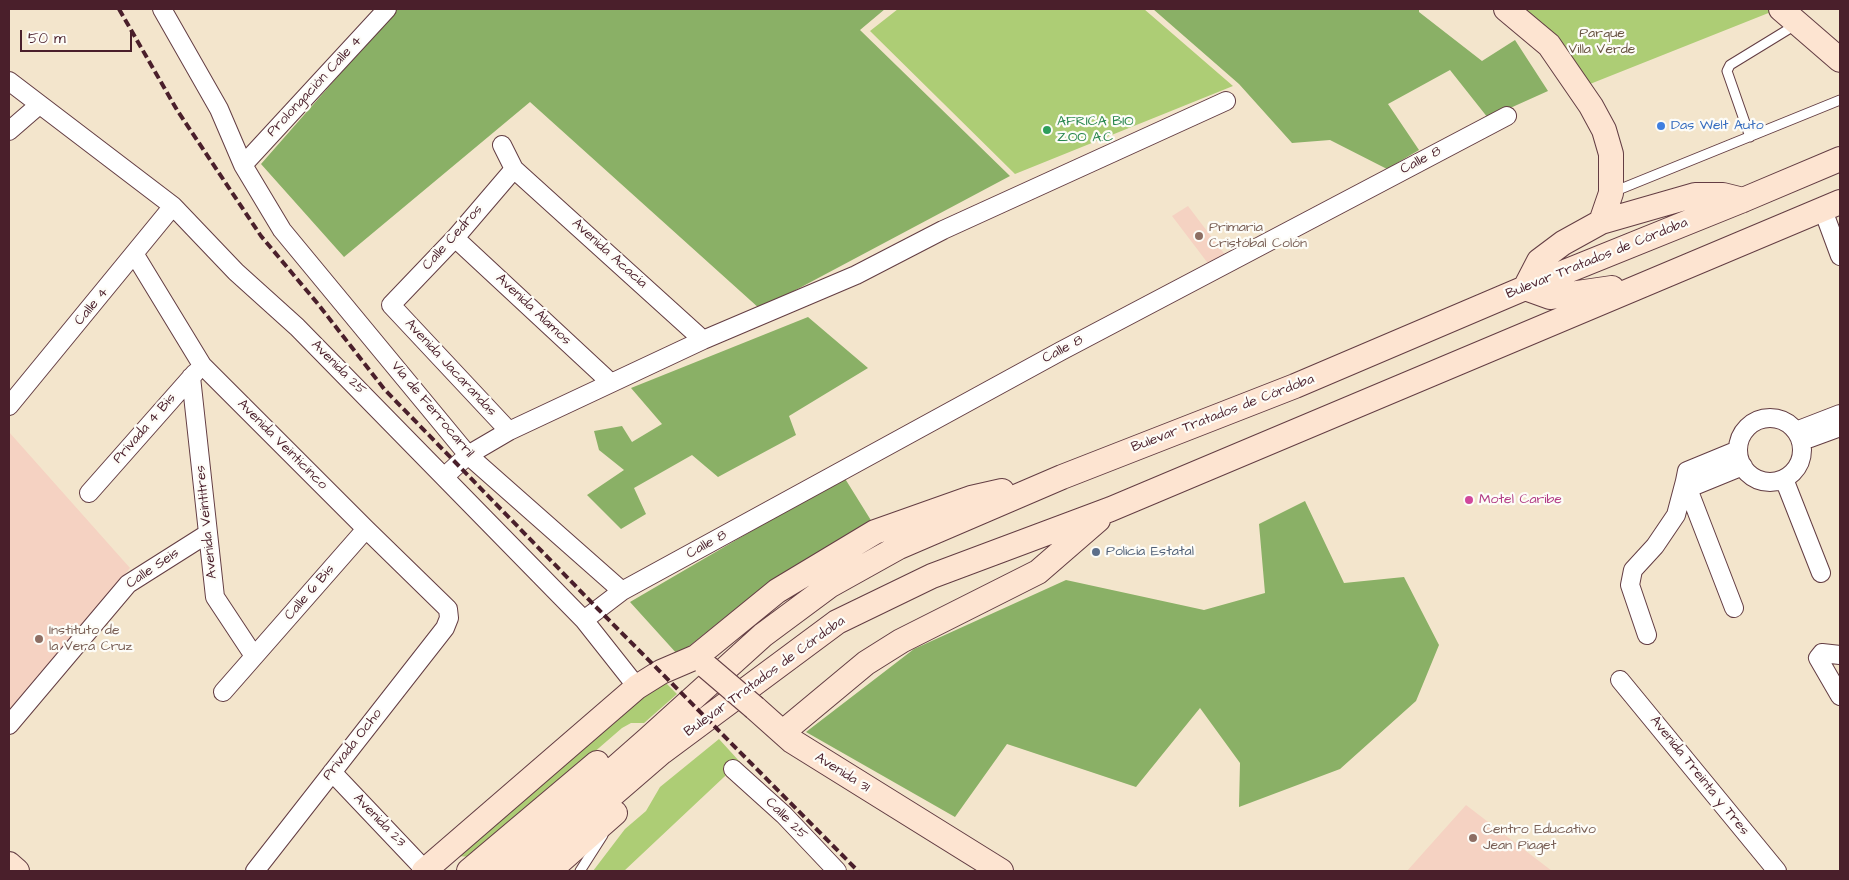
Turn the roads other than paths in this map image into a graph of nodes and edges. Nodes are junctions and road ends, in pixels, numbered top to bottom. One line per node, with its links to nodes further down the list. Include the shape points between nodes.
1 (162, 9): 15 (street, Vía de Ferrocarril, via 219,109)
2 (387, 9): 15 (street, Prolongación Calle 4)
3 (1506, 9): 17 (main road, via 1549,45 1591,106 1604,130 1611,154)
4 (1790, 16): 5 (main road); 12 (lane, via 1730,65 1727,71)
5 (1840, 60)
6 (9, 81): 9 (street, Avenida 25)
7 (1840, 100): 12 (lane)
8 (1226, 101): 28 (street, via 944,230 856,275)
9 (39, 105): 11 (street); 19 (street, Avenida 25)
10 (1507, 116): 48 (street, Calle 8, via 1061,351)
11 (9, 131)
12 (1750, 137): 17 (lane)
13 (502, 145): 16 (street)
14 (1840, 158): 18 (main road, Bulevar Tratados de Córdoba)
15 (243, 165): 37 (street, Vía de Ferrocarril, via 282,230)
16 (514, 169): 22 (street, Calle Cedros); 28 (street, Avenida Acacia)
17 (1611, 193): 21 (main road)
18 (1743, 200): 21 (main road, via 1723,195 1695,195); 26 (main road, Bulevar Tratados de Córdoba)
19 (173, 206): 23 (street, Calle 4); 39 (street, Avenida 25)
20 (1831, 206): 24 (street); 25 (main road, Bulevar Tratados de Córdoba)
21 (1601, 222): 26 (main road, via 1539,261)
22 (455, 238): 27 (street, Calle Cedros); 30 (street, Avenida Álamos)
23 (135, 255): 29 (street, Avenida Veinticinco); 31 (street, Calle 4)
24 (1840, 256)
25 (1648, 282): 26 (main road, via 1550,297); 44 (main road, Bulevar Tratados de Córdoba)
26 (1525, 288): 40 (main road, Bulevar Tratados de Córdoba, via 1295,386)
27 (391, 305): 34 (street, Avenida Jacarandas)
28 (703, 340): 30 (street)
29 (196, 371): 43 (street, Privada 4 Bis); 45 (street, Avenida Veinticinco); 46 (street, Avenida Veintitres)
30 (610, 382): 34 (street)
31 (9, 406)
32 (1840, 414): 35 (street)
33 (1840, 427): 35 (street)
34 (508, 431): 37 (street)
35 (1798, 436): 36 (street, via 1784,422 1764,419 1746,430); 41 (street, via 1802,456 1799,465)
36 (1738, 450): 38 (street); 42 (street, via 1687,471)
37 (468, 455): 39 (street); 48 (street, Vía de Ferrocarril)
38 (1743, 466): 41 (street, via 1753,477 1763,481); 42 (street, via 1694,486)
39 (444, 477): 51 (street, Avenida 25)
40 (1062, 477): 55 (main road, via 971,498 875,532 777,591); 62 (main road, Bulevar Tratados de Córdoba, via 899,548 829,586 763,635)
41 (1784, 479): 47 (street)
42 (1685, 481): 49 (street); 52 (street, via 1676,515 1655,546 1633,570 1630,585)
43 (89, 494)
44 (1111, 509): 61 (main road, via 1038,572 901,641 866,663); 62 (main road, Bulevar Tratados de Córdoba, via 932,576 837,622)
45 (366, 530): 50 (street, Avenida Veinticinco, via 448,609); 54 (street, Calle 6 Bis)
46 (207, 534): 54 (street, Avenida Veintitres, via 215,597); 60 (street, Calle Seis, via 128,584)
47 (1821, 573)
48 (622, 591): 51 (street)
49 (1734, 608)
50 (449, 618): 64 (street, Privada Ocho, via 445,628)
51 (584, 620): 57 (street, Avenida 25)
52 (1647, 635)
53 (1840, 655): 59 (street, via 1822,654 1818,658)
54 (254, 656): 58 (street, Calle 6 Bis)
55 (701, 662): 57 (main road, via 661,672); 61 (main road, Avenida 31, bridge)
56 (1620, 680): 77 (street, Avenida Treinta y Tres)
57 (637, 687): 67 (main road)
58 (223, 692)
59 (1840, 696)
60 (9, 725)
61 (782, 732): 76 (main road, Avenida 31, via 792,742)
62 (655, 746): 65 (main road, Bulevar Tratados de Córdoba); 68 (main road, Bulevar Tratados de Córdoba, via 596,763); 71 (main road, Bulevar Tratados de Córdoba); 72 (main road, Bulevar Tratados de Córdoba)
63 (733, 769): 75 (street, Calle 25, via 784,815)
64 (332, 772): 67 (street, Avenida 23); 70 (street, Privada Ocho)
65 (619, 809): 73 (main road, Bulevar Tratados de Córdoba); 74 (lane)
66 (9, 864): 69 (main road)
67 (424, 870): 68 (main road)
68 (470, 870)
69 (17, 871)
70 (256, 871)
71 (498, 871)
72 (524, 871)
73 (549, 871)
74 (580, 871)
75 (837, 871)
76 (1001, 871)
77 (1777, 871)

